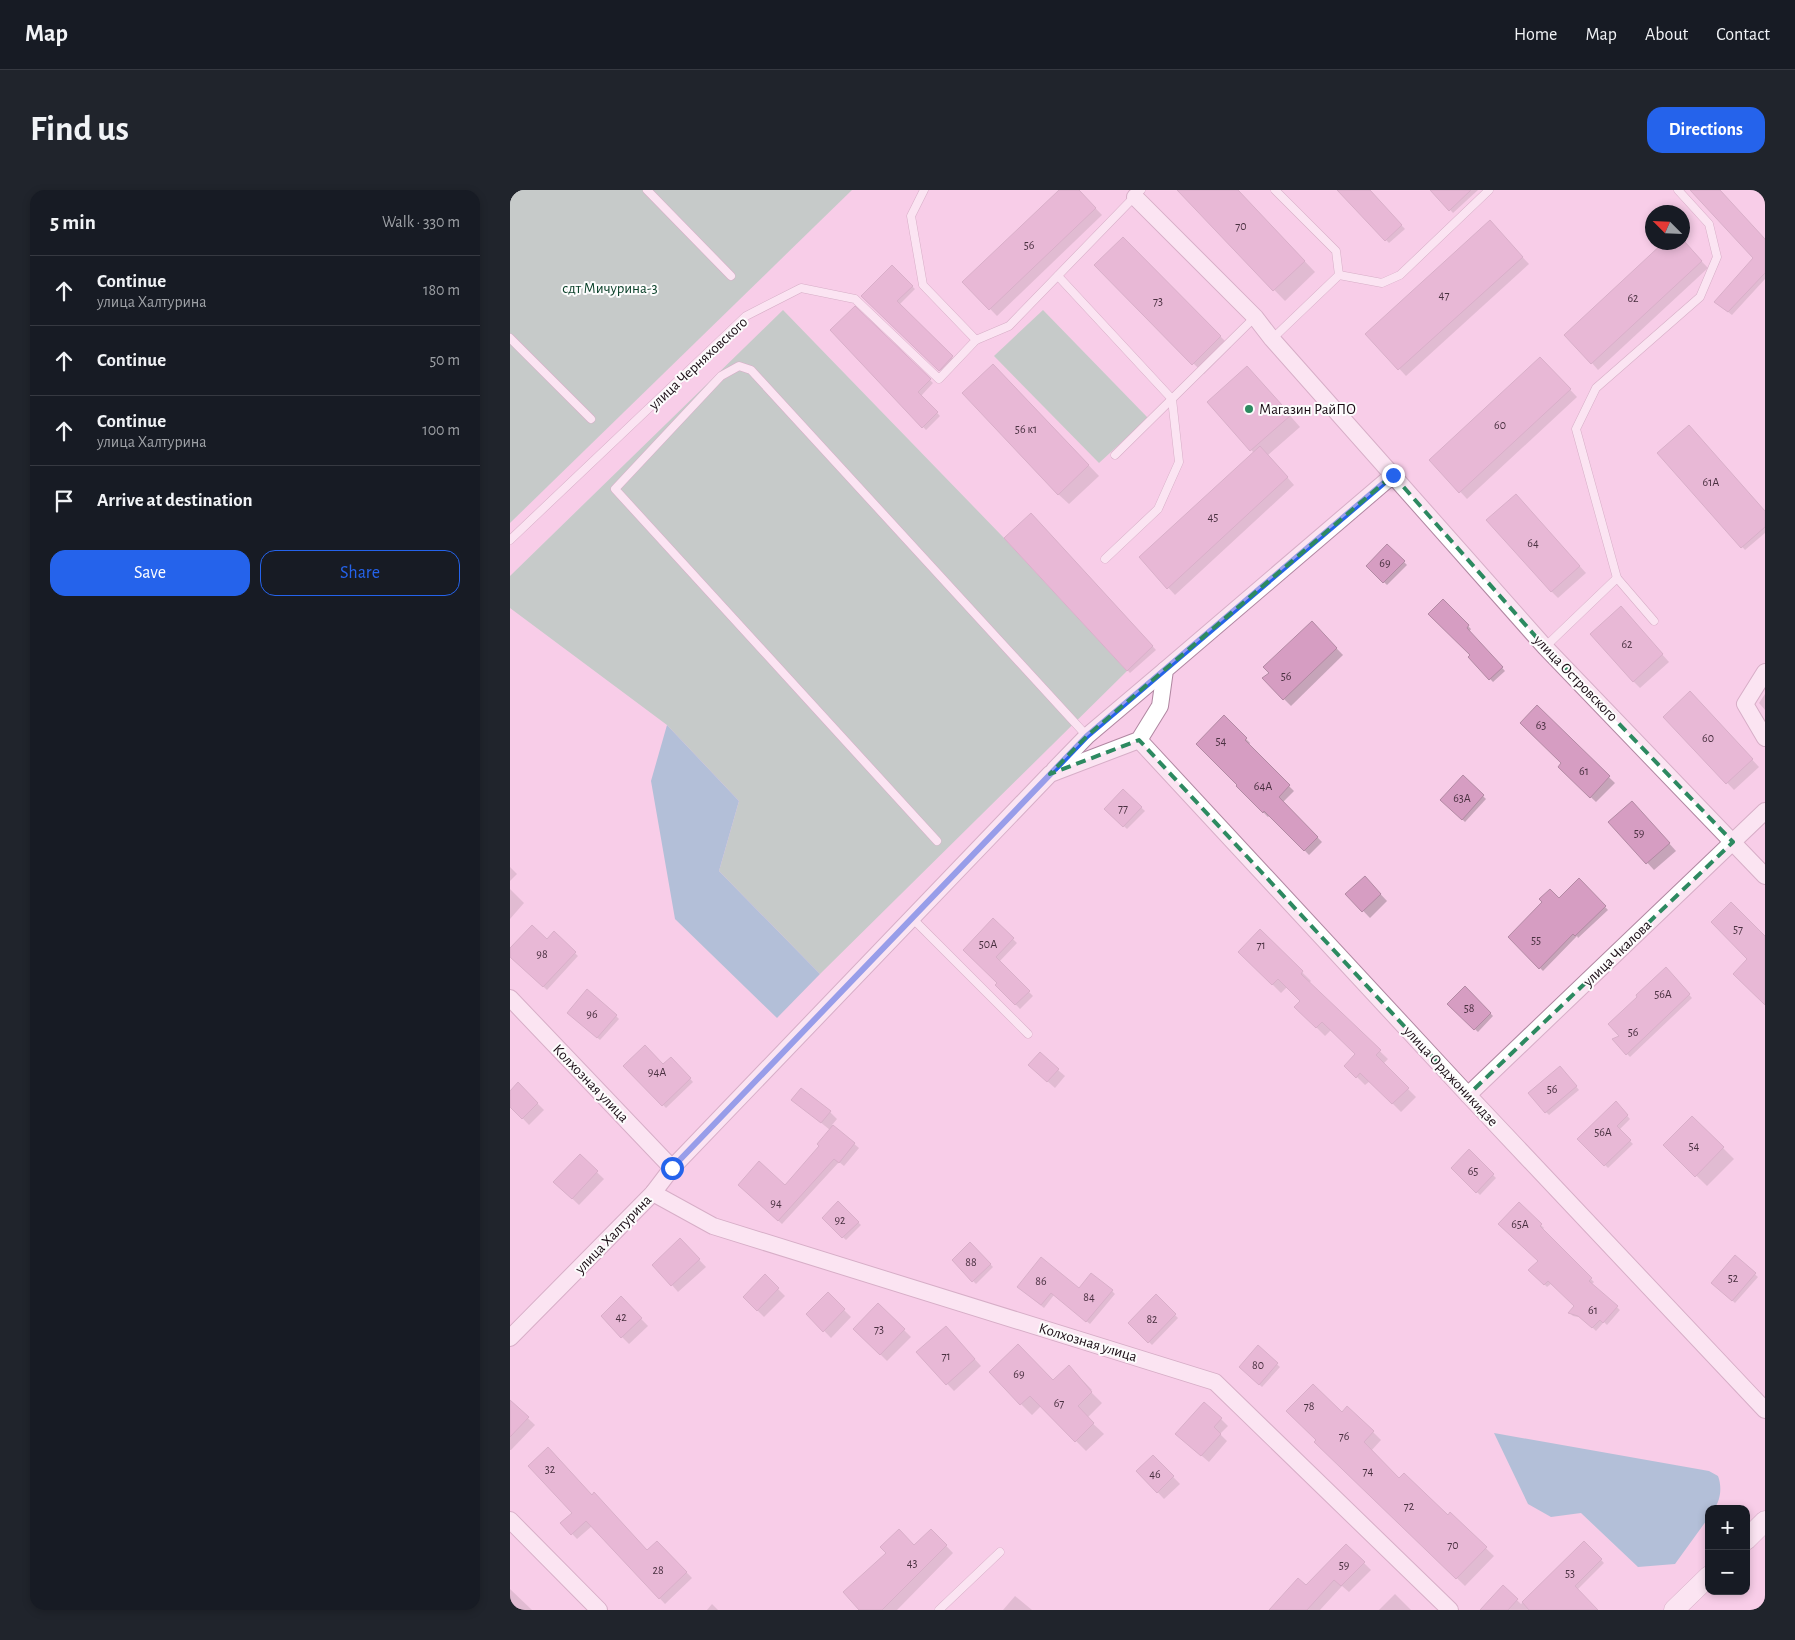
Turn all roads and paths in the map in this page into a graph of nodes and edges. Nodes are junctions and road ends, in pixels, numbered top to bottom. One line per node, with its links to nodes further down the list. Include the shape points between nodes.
1 (647, 190): 8 (lane)
2 (1276, 190): 7 (lane, via 1336,251)
3 (1490, 190): 7 (lane, via 1400,275 1382,283)
4 (1678, 190): 20 (lane, via 1709,224 1717,257 1700,296 1596,388 1576,429)
5 (922, 191): 13 (lane, via 911,216 923,285)
6 (1135, 192): 9 (lane); 10 (street, улица Островского)
7 (1339, 275): 12 (lane)
8 (732, 276)
9 (1058, 276): 13 (lane, via 1009,326); 14 (lane)
10 (1254, 317): 12 (street, улица Островского); 14 (lane)
11 (510, 338): 15 (lane)
12 (1272, 339): 17 (street, улица Островского)
13 (976, 340): 18 (lane, улица Черняховского, via 939,379 856,299 801,288 746,316)
14 (1172, 399): 16 (lane); 19 (lane, via 1179,462 1158,509)
15 (592, 419)
16 (1115, 455)
17 (1393, 475): 22 (street, улица Островского); 23 (street)
18 (510, 540)
19 (1105, 560)
20 (1617, 578): 21 (lane); 22 (lane)
21 (1654, 621)
22 (1545, 647): 31 (street, улица Островского)
23 (1165, 670): 25 (street); 27 (street, via 1160,706)
24 (1765, 672): 26 (street, via 1745,704)
25 (1087, 736): 28 (street); 30 (lane, via 751,370 739,366 721,376 615,489)
26 (1765, 738)
27 (1139, 740): 28 (street, улица Халтурина); 36 (street, улица Орджоникидзе)
28 (1050, 774): 33 (street, улица Халтурина)
29 (1765, 811): 31 (street, улица Чкалова)
30 (936, 841)
31 (1733, 842): 32 (street, улица Островского); 36 (street, улица Чкалова)
32 (1765, 876)
33 (912, 918): 35 (lane); 37 (street, улица Халтурина)
34 (510, 998): 37 (street, Колхозная улица)
35 (1028, 1034)
36 (1468, 1094): 40 (street, улица Орджоникидзе)
37 (672, 1168): 38 (street, улица Халтурина)
38 (654, 1193): 39 (street, улица Халтурина); 48 (street, Колхозная улица, via 714,1226 1215,1382)
39 (510, 1338)
40 (1765, 1410)
41 (510, 1520): 46 (street)
42 (1765, 1521): 43 (street)
43 (1750, 1536)
44 (1000, 1552): 47 (lane)
45 (1705, 1580): 49 (street)
46 (600, 1610)
47 (939, 1610)
48 (1450, 1610)
49 (1674, 1610)

